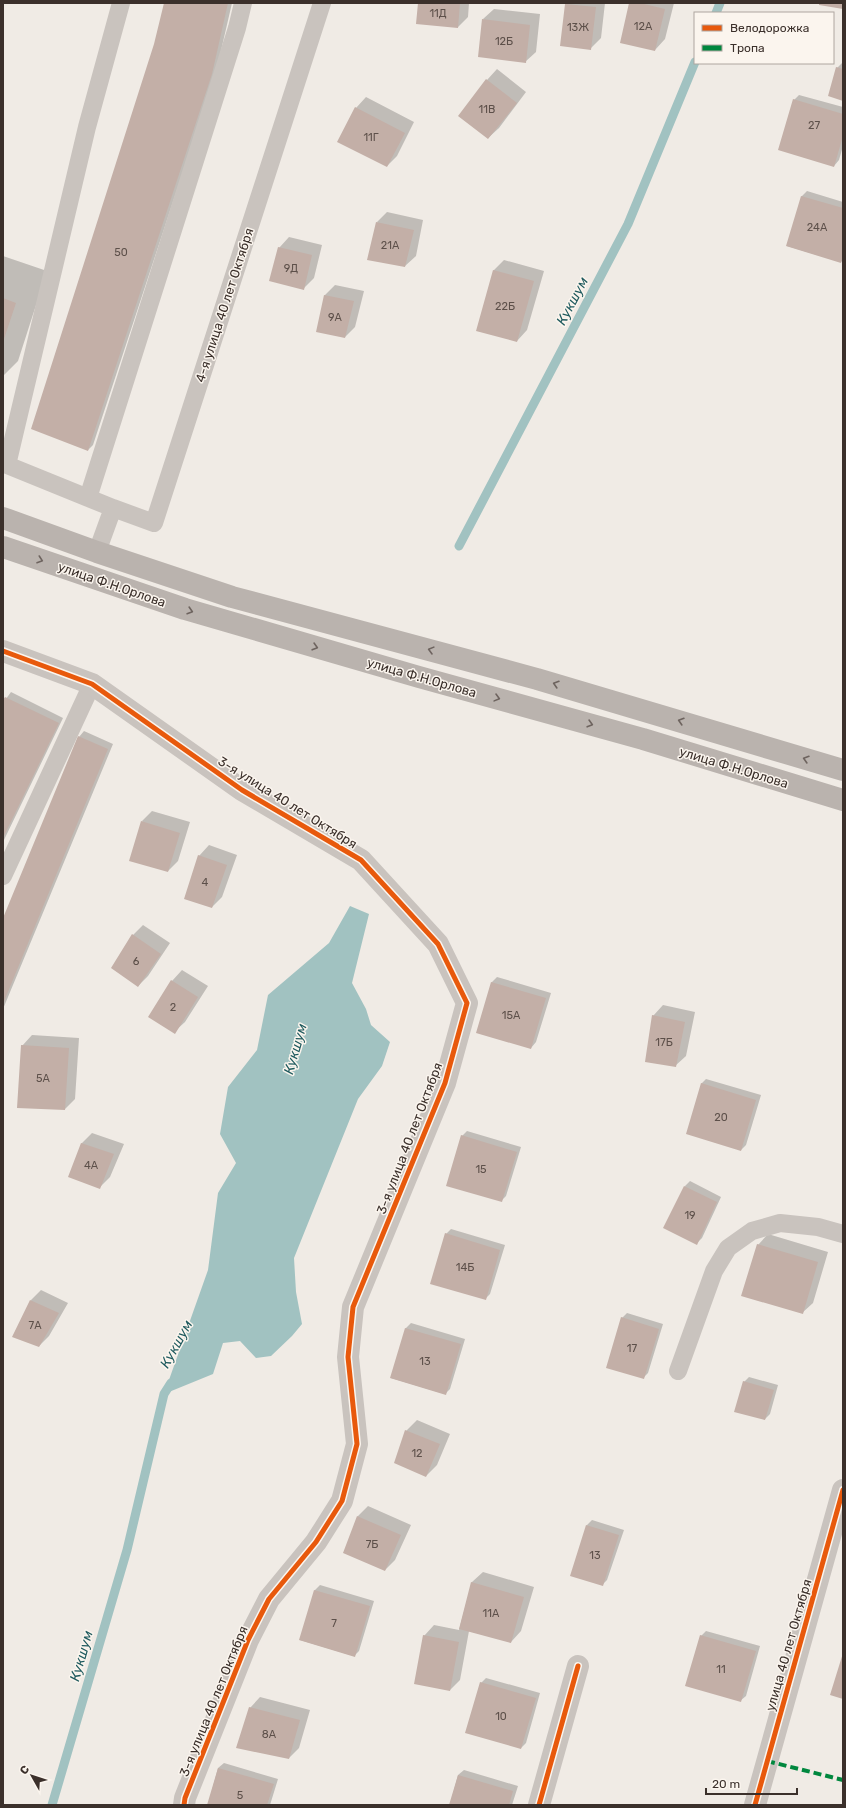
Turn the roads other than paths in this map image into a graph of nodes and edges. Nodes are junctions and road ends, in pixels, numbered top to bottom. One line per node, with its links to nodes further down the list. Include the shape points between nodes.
1 (121, 3): 4 (lane, via 87,126 7,465)
2 (243, 3): 4 (lane)
3 (322, 3): 5 (lane, 4-я улица 40 лет Октября, via 154,523)
4 (88, 498): 5 (lane)
5 (113, 508): 8 (lane)
6 (9, 520): 7 (main road); 8 (main road, улица Ф.Н.Орлова)
7 (3, 547): 12 (main road, улица Ф.Н.Орлова, one-way to 12, via 186,609 636,737)
8 (97, 552): 11 (main road, улица Ф.Н.Орлова, one-way to 8, via 537,679 232,597)
9 (3, 651): 10 (street, 3-я улица 40 лет Октября)
10 (92, 684): 13 (lane); 18 (street, 3-я улица 40 лет Октября, via 242,790 361,860 438,944 467,1003 445,1083 353,1307 348,1357 357,1444 342,1501 316,1542 269,1599 248,1640)
11 (843, 770)
12 (843, 800)
13 (3, 876)
14 (843, 1234): 15 (lane, via 818,1227 780,1223 752,1231 728,1248 714,1271)
15 (678, 1371)
16 (843, 1490): 20 (street, улица 40 лет Октября)
17 (578, 1666): 19 (street)
18 (184, 1805)
19 (539, 1805)
20 (755, 1805)

